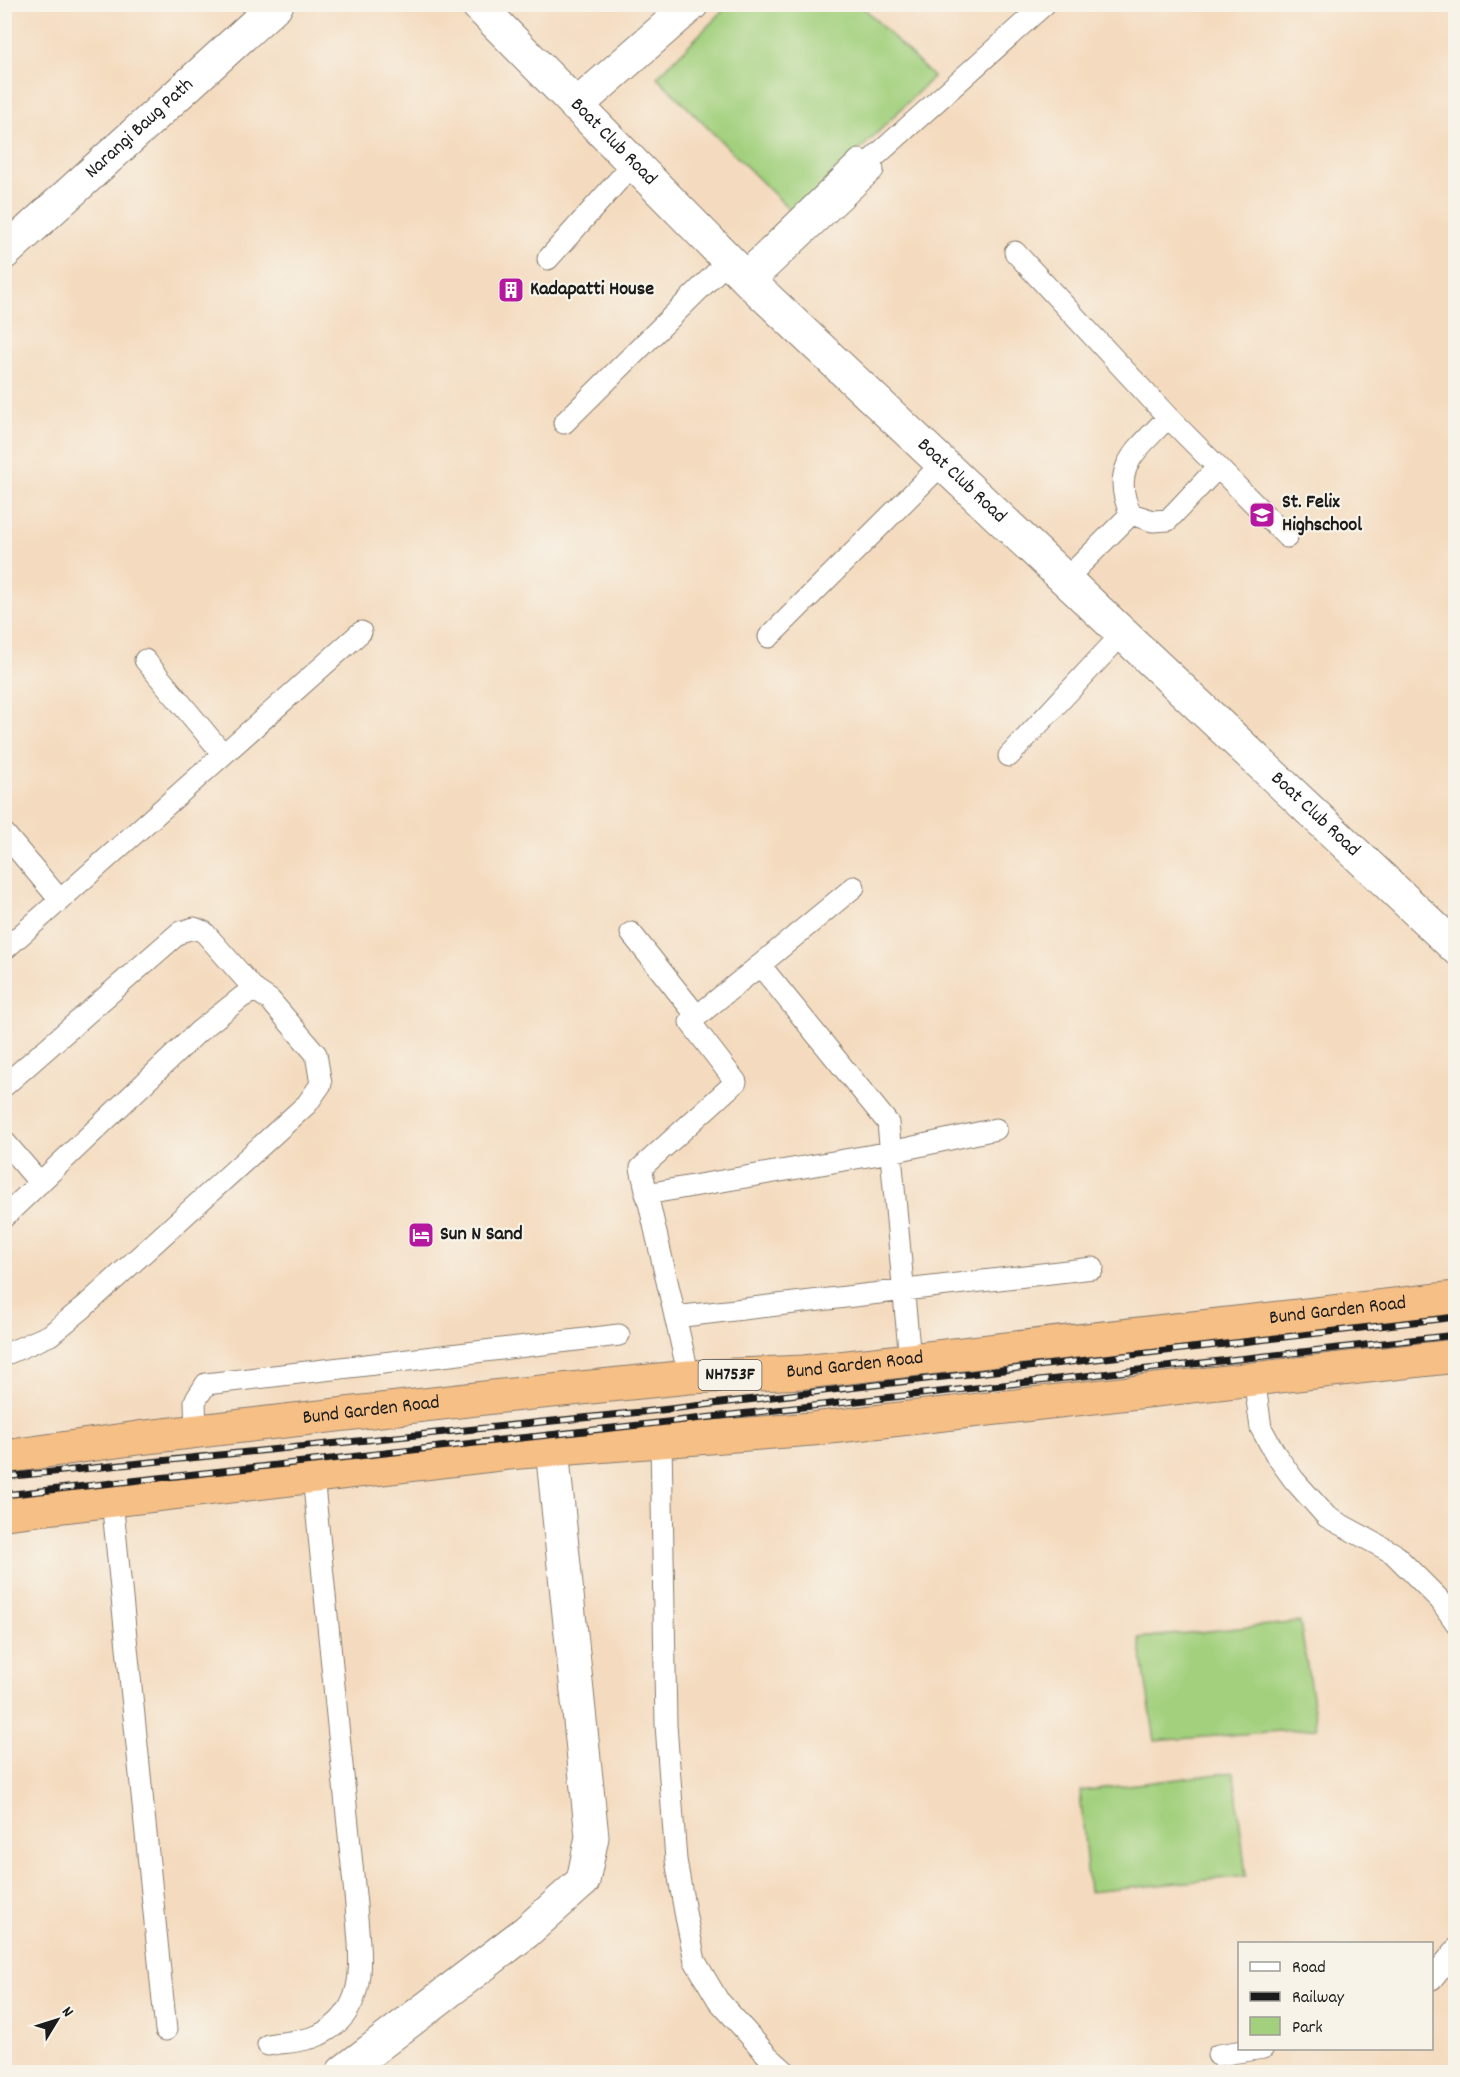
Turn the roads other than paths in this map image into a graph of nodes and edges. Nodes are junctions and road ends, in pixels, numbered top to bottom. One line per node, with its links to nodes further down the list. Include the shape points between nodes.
1 (277, 4): 8 (street, Narangi Baug Path)
2 (477, 4): 5 (street, Boat Club Road)
3 (692, 4): 5 (street)
4 (1045, 4): 10 (lane, via 868,163 873,170)
5 (576, 106): 6 (street, Boat Club Road)
6 (633, 164): 9 (lane); 10 (street, Boat Club Road)
7 (1015, 252): 11 (lane)
8 (4, 253)
9 (548, 259)
10 (741, 273): 12 (lane); 13 (street, Boat Club Road)
11 (1168, 417): 14 (lane); 15 (lane, via 1128,461 1121,482)
12 (564, 423)
13 (943, 463): 17 (street, Boat Club Road); 20 (lane)
14 (1218, 467): 15 (lane, via 1168,520 1153,521); 16 (lane)
15 (1131, 514): 17 (lane)
16 (1287, 537)
17 (1066, 579): 19 (street, Boat Club Road)
18 (361, 632): 22 (lane)
19 (1123, 633): 23 (lane); 28 (street, Boat Club Road)
20 (769, 638)
21 (145, 660): 22 (lane)
22 (223, 754): 26 (lane)
23 (1009, 756)
24 (4, 833): 26 (lane)
25 (854, 886): 30 (lane)
26 (60, 900): 29 (lane)
27 (631, 933): 32 (lane)
28 (1455, 948)
29 (4, 950)
30 (760, 965): 32 (lane); 36 (lane, via 888,1123)
31 (255, 990): 33 (lane, via 204,932 194,928 180,933); 37 (lane, via 198,1032); 45 (lane, via 270,1000 316,1054 321,1084 308,1104 51,1335)
32 (697, 1016): 38 (lane, via 690,1022 736,1082 641,1168)
33 (4, 1086)
34 (996, 1129): 36 (lane)
35 (4, 1141): 37 (lane)
36 (891, 1152): 38 (lane); 41 (lane)
37 (40, 1183): 39 (lane)
38 (646, 1194): 43 (lane)
39 (4, 1217)
40 (1093, 1268): 41 (lane)
41 (904, 1290): 43 (lane); 47 (lane)
42 (1455, 1298): 47 (highway, Bund Garden Road / NH753F)
43 (675, 1317): 48 (lane)
44 (619, 1335): 50 (lane, via 206,1384 195,1401)
45 (4, 1355)
46 (1455, 1356): 49 (highway)
47 (910, 1360): 48 (highway, Bund Garden Road / NH753F, via 804,1372)
48 (689, 1377): 50 (highway, Bund Garden Road / NH753F)
49 (1254, 1378): 51 (highway, via 812,1429); 57 (lane, via 1261,1428 1294,1480 1327,1517 1393,1553 1440,1600)
50 (196, 1432): 53 (highway, Bund Garden Road / NH753F)
51 (661, 1441): 52 (highway); 65 (lane, via 666,1725 676,1860 685,1912 695,1961 718,2000)
52 (552, 1449): 54 (highway); 64 (street, via 592,1837 583,1881 526,1932)
53 (4, 1457)
54 (313, 1476): 55 (highway); 61 (lane, via 360,1968 355,2001 342,2017 319,2035)
55 (112, 1500): 56 (highway); 60 (lane)
56 (4, 1513)
57 (1455, 1623)
58 (1455, 1949): 59 (lane)
59 (1433, 1976)
60 (166, 2030)
61 (268, 2045)
62 (1256, 2050): 63 (lane)
63 (1218, 2055)
64 (343, 2073)
65 (786, 2073)

